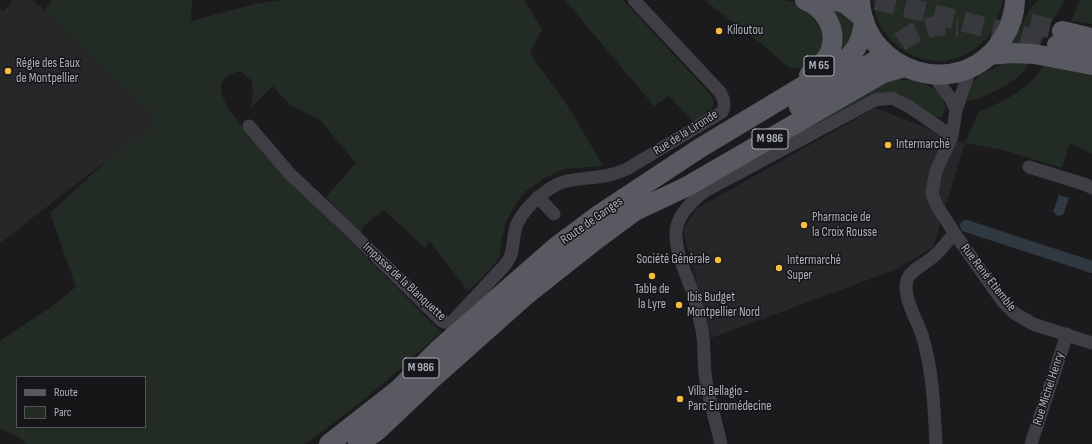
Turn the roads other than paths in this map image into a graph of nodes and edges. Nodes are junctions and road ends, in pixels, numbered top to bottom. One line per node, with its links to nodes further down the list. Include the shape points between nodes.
1 (634, 0): 20 (street, Rue de la Lironde, via 720,92 724,108 722,112 618,174 565,181)
2 (805, 0): 15 (main road, M 65, via 813,3 824,13 832,33 831,49 823,63 812,73 763,105)
3 (834, 0): 5 (main road)
4 (1019, 3): 8 (main road, via 1006,34)
5 (862, 13): 11 (main road, via 870,36 882,51); 15 (main road, Route de Ganges / M 986, via 861,37 850,56)
6 (1092, 38): 7 (main road, via 1059,38)
7 (1092, 51)
8 (989, 55): 10 (main road, via 1034,54); 12 (main road)
9 (876, 60): 21 (main road, M 65)
10 (1092, 65)
11 (904, 67): 13 (main road); 21 (main road, Route de Ganges / M 986, via 883,73 688,186)
12 (971, 67): 13 (main road, via 952,73); 14 (street, Rue René Etiemble)
13 (932, 74): 14 (street)
14 (956, 110): 17 (street, Rue René Etiemble)
15 (754, 115): 27 (main road, Route de Ganges / M 986, via 600,214 557,246 439,349 398,390)
16 (249, 126): 20 (street, Impasse de la Blanquette, via 290,174 442,321 448,323 453,321 505,265 511,256 518,223 527,208)
17 (952, 136): 23 (street, Rue René Etiemble, via 936,171 932,194); 30 (street, via 892,98 875,100 705,191 693,200 681,218 676,232 678,249 694,296 702,331 706,381)
18 (1029, 167): 19 (street)
19 (1092, 188)
20 (538, 197): 22 (street)
21 (635, 211): 24 (main road, Route de Ganges / M 986, via 541,283)
22 (554, 214)
23 (955, 234): 25 (street, Rue René Etiemble, via 1003,302 1014,313 1033,324); 31 (street, via 935,256 912,272 906,285 907,298 922,336 932,383)
24 (496, 322): 28 (main road, Route de Ganges / M 986, via 378,430); 29 (main road, M 986, via 487,341)
25 (1067, 334): 26 (street, Rue René Etiemble); 32 (street, Rue Michel Henry)
26 (1092, 342)
27 (329, 444)
28 (358, 444)
29 (382, 444)
30 (721, 444)
31 (936, 444)
32 (1031, 444)

